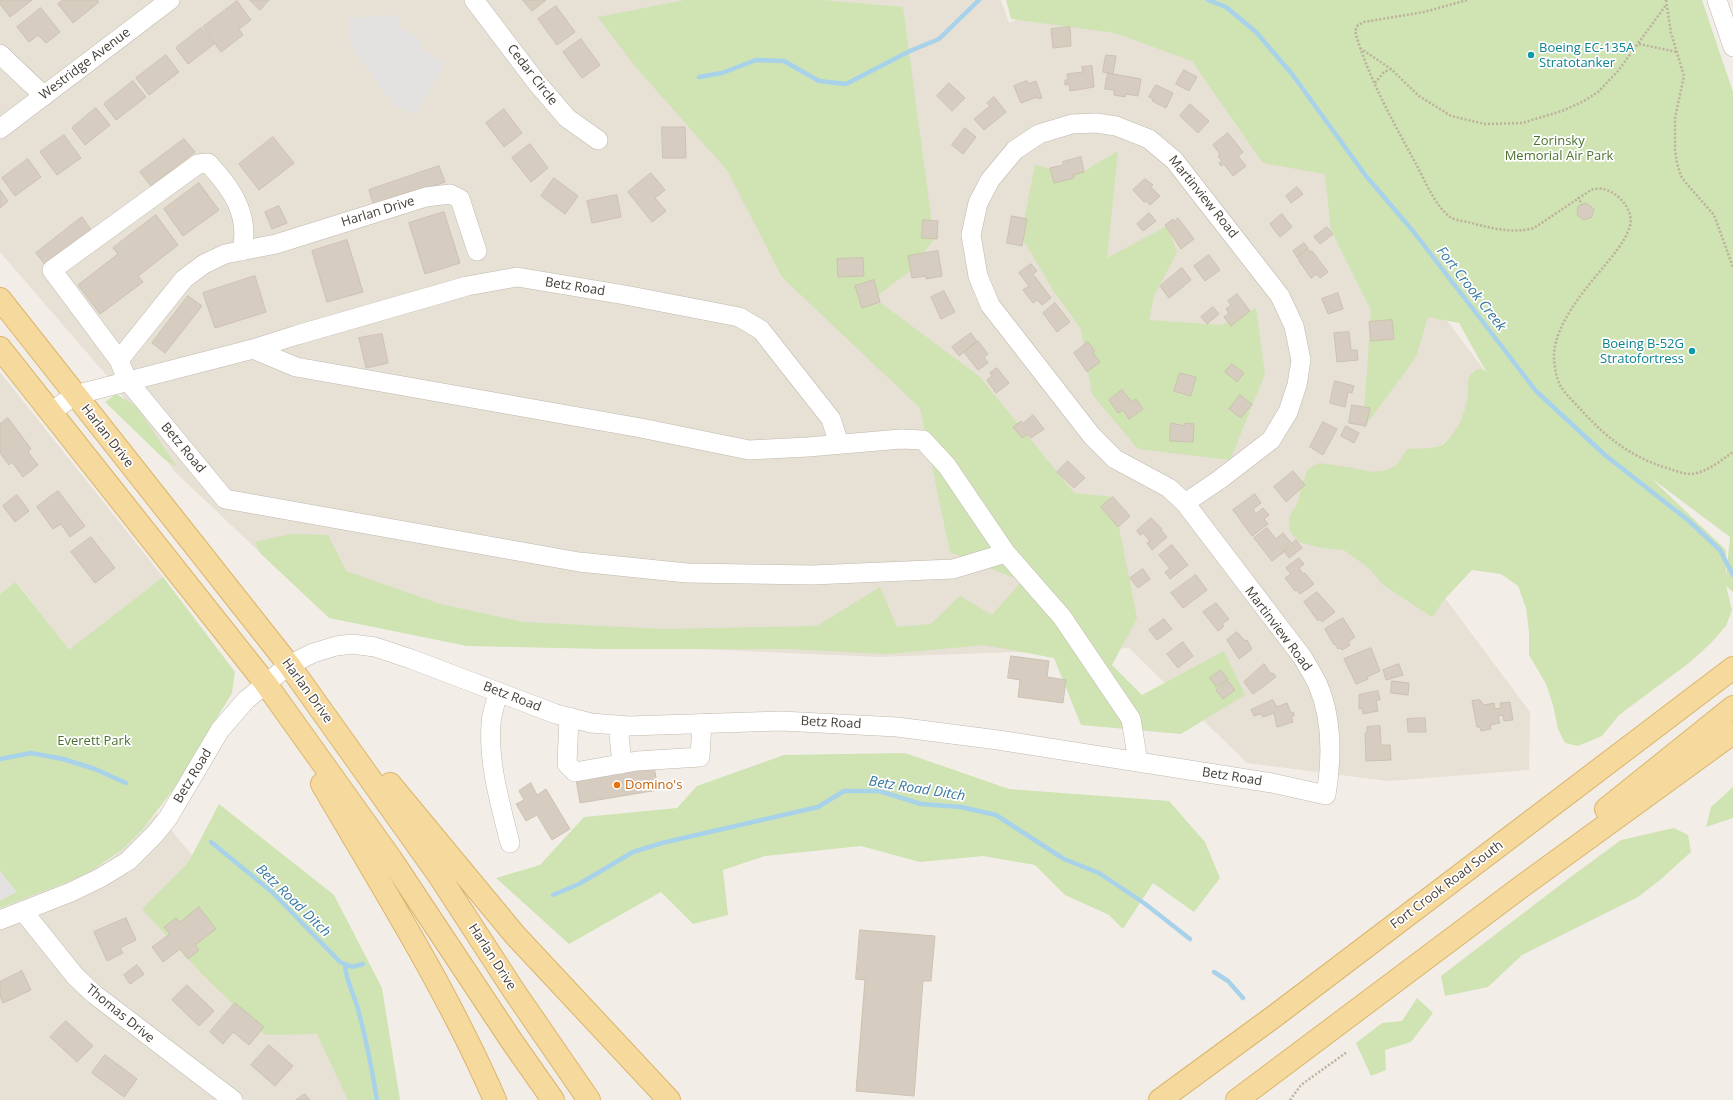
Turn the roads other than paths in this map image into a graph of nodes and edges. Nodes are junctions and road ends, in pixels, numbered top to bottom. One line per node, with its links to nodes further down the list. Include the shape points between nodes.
1 (170, 0): 6 (street, Westridge Avenue)
2 (474, 0): 8 (street, Cedar Circle, via 567,118)
3 (1717, 0): 4 (street)
4 (1733, 47)
5 (0, 54): 6 (street)
6 (44, 96): 7 (street, Westridge Avenue)
7 (0, 129)
8 (598, 140)
9 (242, 251): 10 (street, Harlan Drive, via 276,244 426,197 450,194 460,199); 14 (street, Harlan Drive, via 225,254 204,264 184,279); 14 (street, via 245,237 240,206 226,182 208,163 198,164 52,270)
10 (477, 251)
11 (0, 299): 16 (main road, Harlan Drive)
12 (0, 348): 17 (main road)
13 (253, 349): 15 (street, Betz Road); 18 (street, via 296,367 749,450); 18 (street, Betz Road, via 467,286 517,277 739,317 761,330 831,419)
14 (118, 360): 15 (street)
15 (127, 380): 16 (street, Betz Road); 20 (street, Betz Road, via 225,499 579,562 687,573 812,575 954,570)
16 (75, 395): 17 (street, Betz Road); 21 (main road, Harlan Drive)
17 (50, 412): 23 (main road)
18 (839, 444): 20 (street, via 901,439 923,440 947,466)
19 (1185, 503): 19 (street, Martinview Road, via 1169,488 1115,459 1092,436 990,305 978,276 971,235 978,203 990,180 1015,150 1039,134 1072,124 1096,123 1116,126 1149,138 1174,160 1236,237 1280,296 1294,326 1301,360 1298,385 1288,412 1271,440); 32 (street, Martinview Road, via 1303,658 1318,684 1324,701 1331,750)
20 (1006, 553): 30 (street, via 1062,618 1131,719)
21 (289, 666): 23 (street, Betz Road); 24 (street, Betz Road, via 313,653 352,644 411,659); 40 (main road, Harlan Drive, via 438,874); 41 (main road, via 515,935)
22 (1733, 668): 42 (main road, Fort Crook Road South, via 1289,1006)
23 (266, 684): 35 (street, Betz Road, via 246,700 220,730 168,818 140,850 128,861 100,878); 38 (main road, via 431,970 476,1056); 39 (main road, via 391,859)
24 (498, 692): 26 (street, Betz Road); 33 (street, via 491,724 491,751)
25 (1733, 708): 34 (main road, via 1619,797)
26 (569, 717): 28 (street, Betz Road, via 591,723); 31 (street, via 567,764 575,772)
27 (702, 723): 28 (street, Betz Road); 30 (street, Betz Road, via 781,721 897,727); 31 (street, via 700,757)
28 (618, 725): 31 (street)
29 (1733, 733): 34 (main road)
30 (1138, 762): 32 (street, Betz Road, via 1272,783)
31 (622, 764)
32 (1326, 795)
33 (510, 843)
34 (1521, 887): 43 (main road)
35 (23, 911): 36 (street, Betz Road); 37 (street, Thomas Drive, via 75,976 94,994)
36 (0, 920)
37 (228, 1098)
38 (495, 1100)
39 (553, 1100)
40 (589, 1100)
41 (669, 1100)
42 (1160, 1100)
43 (1237, 1100)

